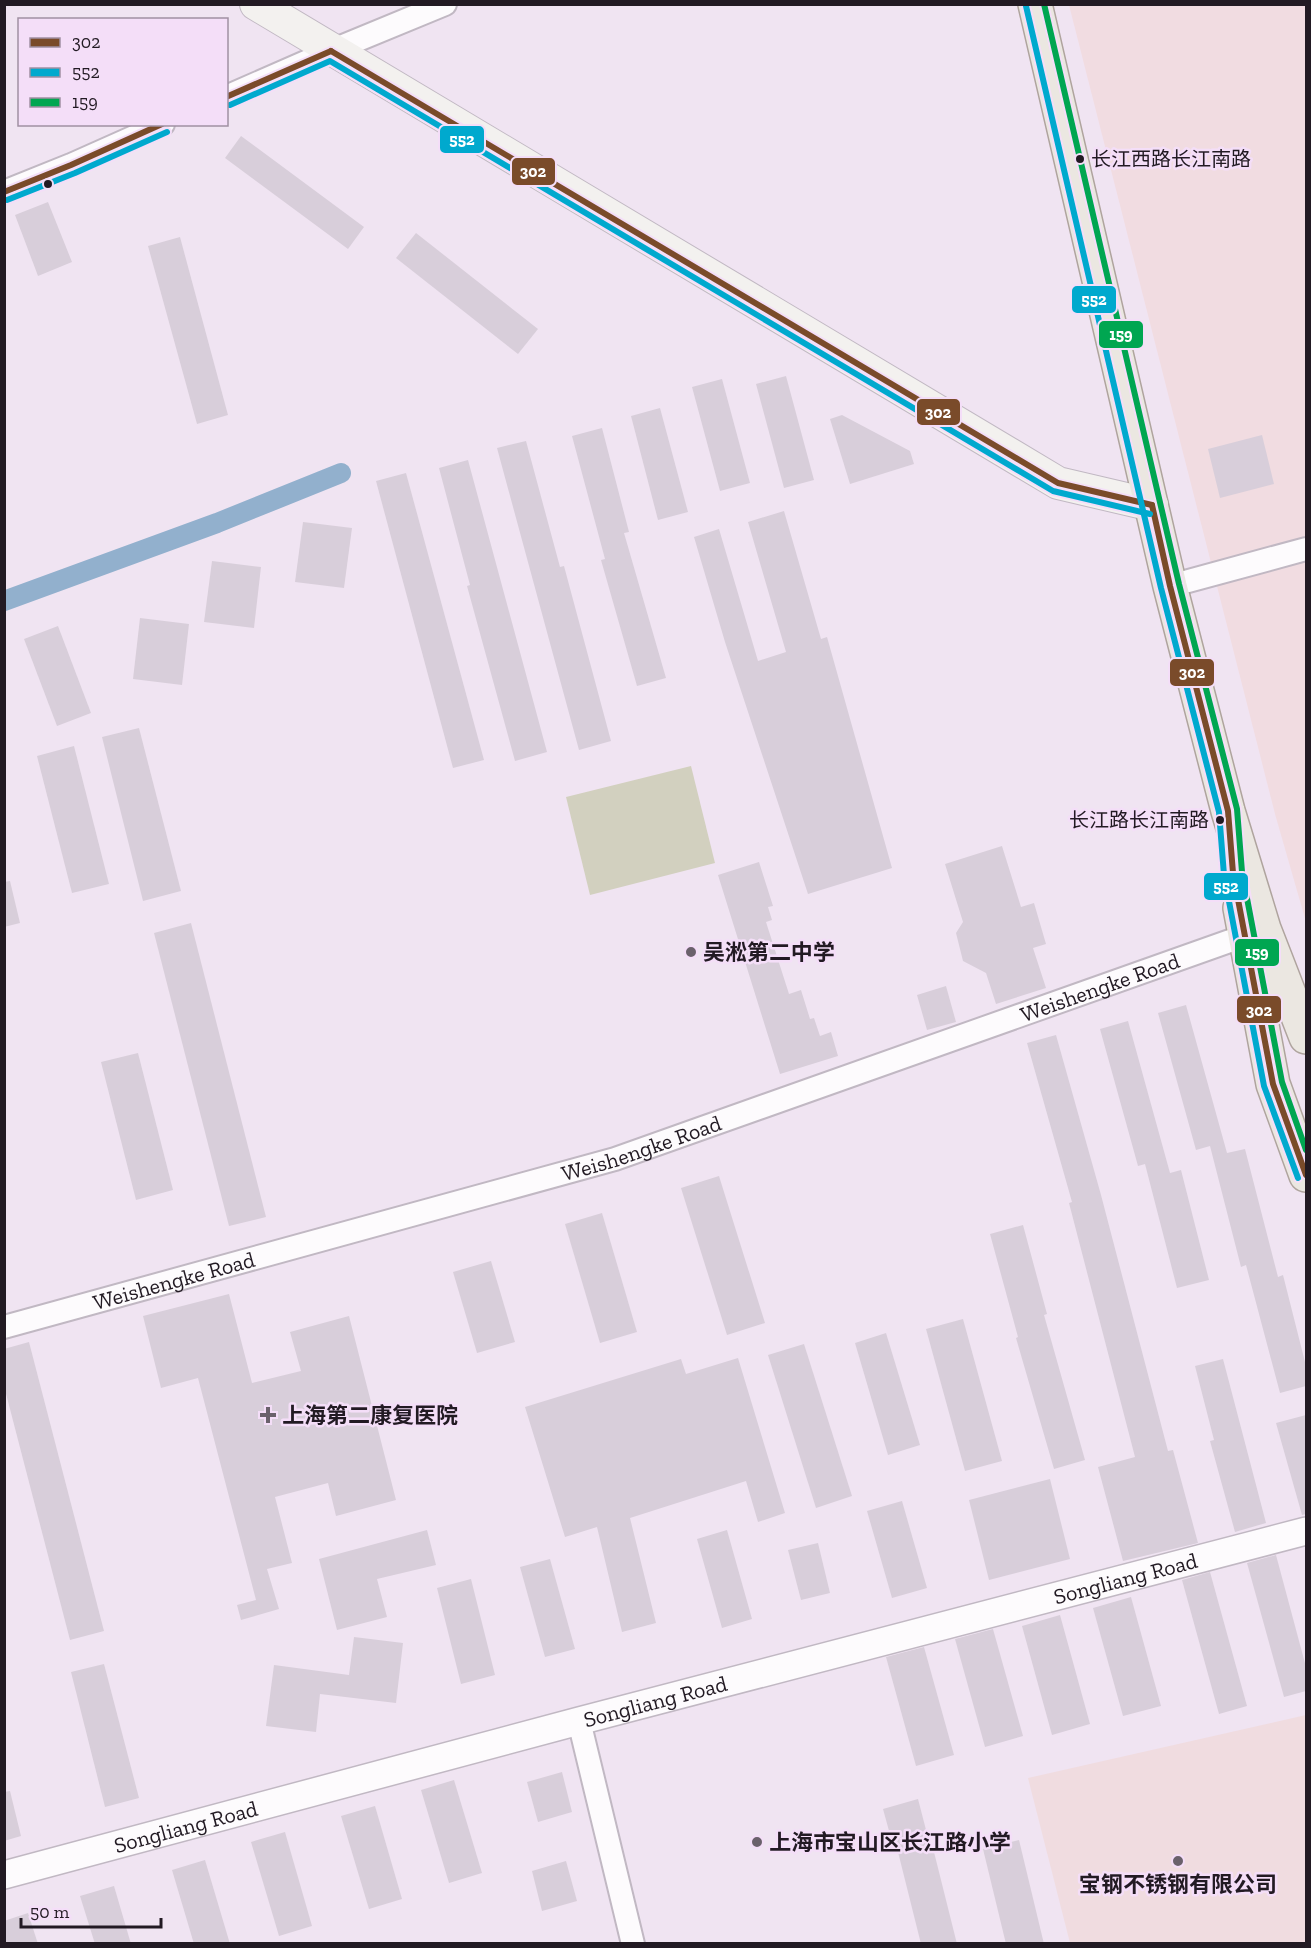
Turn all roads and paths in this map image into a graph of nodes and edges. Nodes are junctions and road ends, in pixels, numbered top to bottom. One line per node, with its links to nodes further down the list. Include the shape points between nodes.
1 (256, 4): 4 (main road)
2 (445, 4): 4 (street)
3 (1035, 4): 8 (main road)
4 (331, 51): 5 (street); 8 (main road, via 1058,483)
5 (228, 96)
6 (159, 126): 7 (street)
7 (4, 192)
8 (1152, 505): 10 (main road)
9 (1306, 549): 10 (street)
10 (1170, 586): 11 (main road, via 1228,811 1233,873)
11 (1255, 932): 12 (main road); 13 (main road, via 1273,1084); 14 (street, Weishengke Road, via 615,1159)
12 (1306, 1037)
13 (1306, 1176)
14 (4, 1328)
15 (1306, 1531): 16 (street, Songliang Road)
16 (579, 1721): 17 (street, Songliang Road); 18 (street)
17 (4, 1875)
18 (633, 1944)

